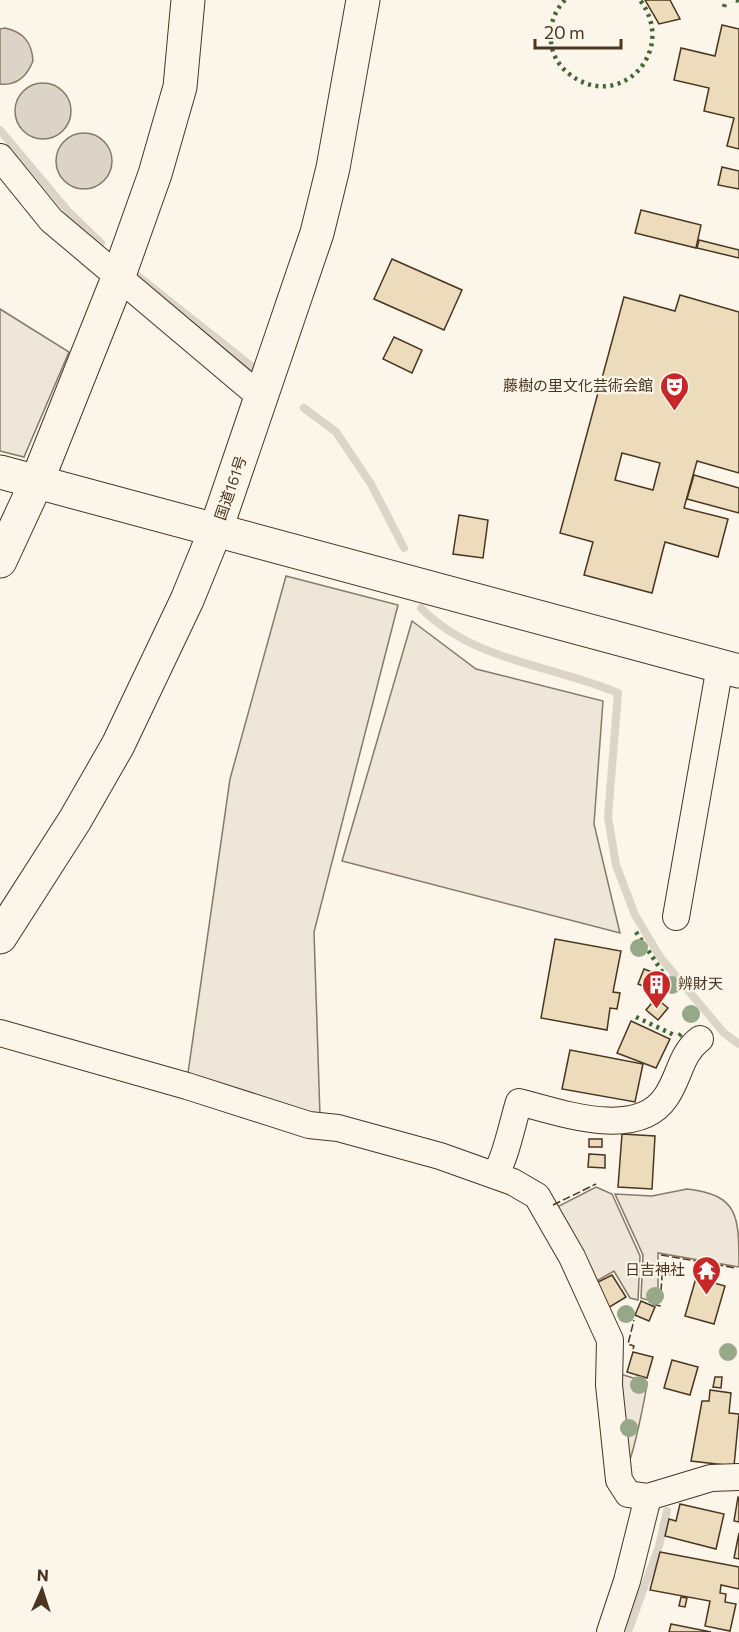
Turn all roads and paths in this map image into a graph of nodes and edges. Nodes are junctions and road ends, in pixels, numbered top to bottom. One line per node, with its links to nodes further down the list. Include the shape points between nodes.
1 (188, 0): 4 (main road, via 180,87 155,174)
2 (363, 0): 5 (main road, 国道161号, via 333,168 317,232)
3 (0, 157): 4 (street, via 51,220)
4 (118, 278): 5 (street); 7 (main road)
5 (262, 398): 8 (main road, 国道161号)
6 (0, 472): 7 (main road)
7 (37, 481): 8 (main road); 9 (main road)
8 (216, 530): 10 (main road); 12 (main road, 国道161号, via 118,745)
9 (0, 561)
10 (730, 668): 11 (street)
11 (676, 917)
12 (0, 937)
13 (0, 1033): 15 (street, via 309,1125 338,1128)
14 (700, 1039): 15 (street, via 688,1048 666,1098 644,1116 621,1121 596,1120 519,1102 502,1166)
15 (494, 1175): 17 (street, via 537,1196 572,1257 610,1341 609,1385 619,1480 628,1494)
16 (739, 1477): 17 (street, via 711,1479)
17 (648, 1497): 18 (street)
18 (610, 1632)

